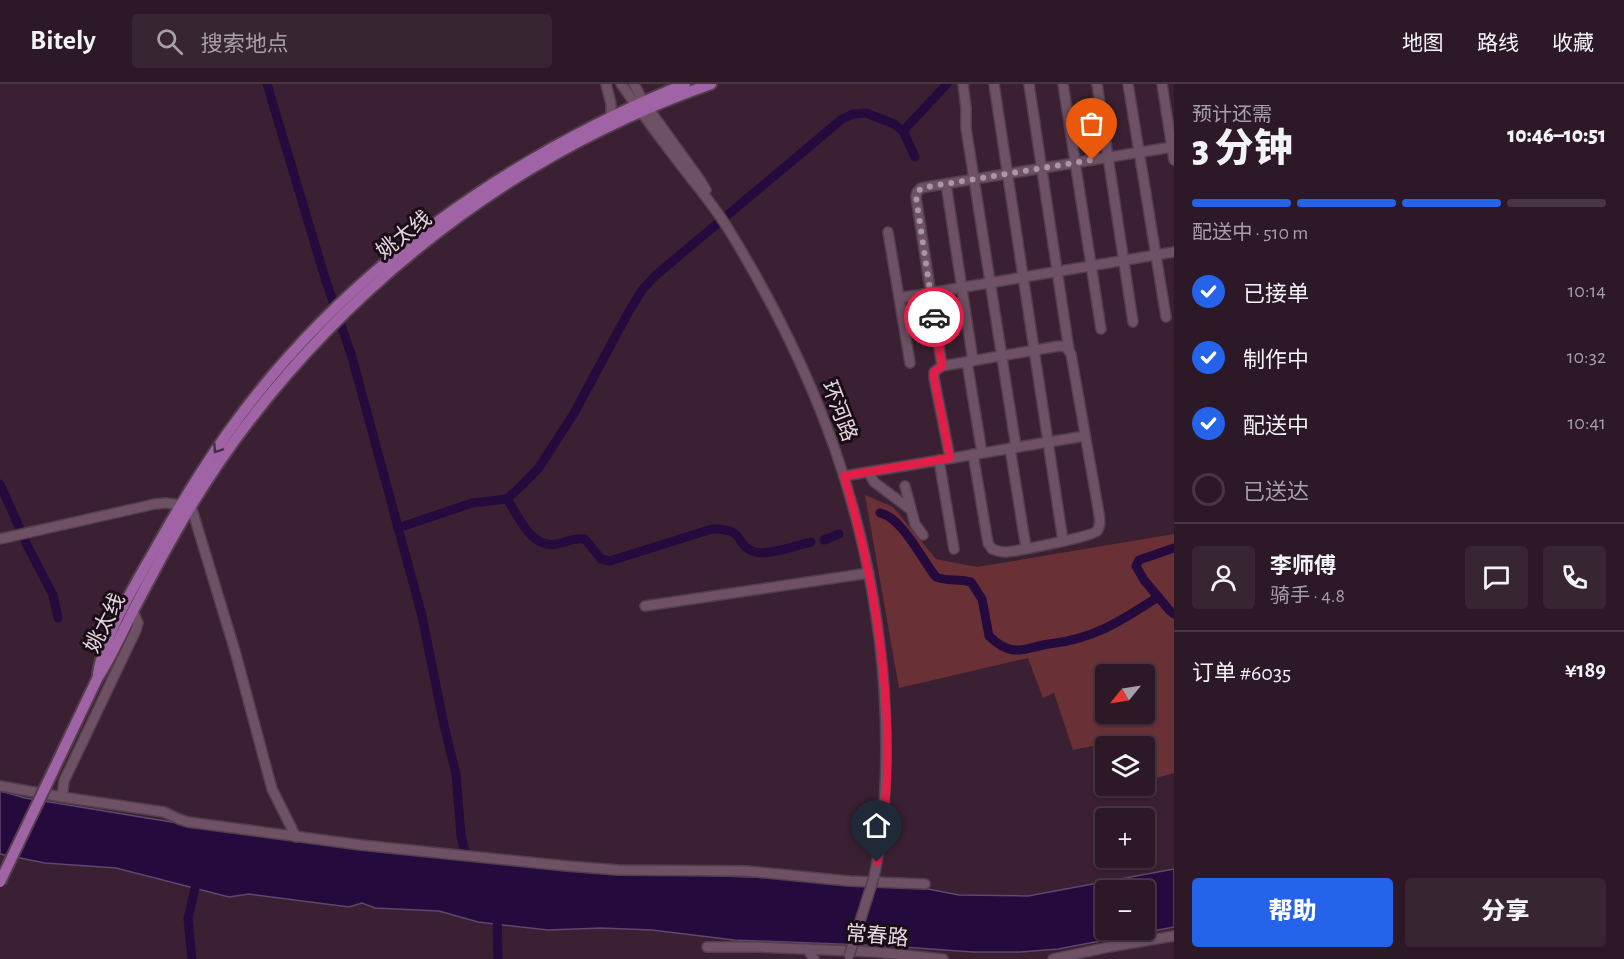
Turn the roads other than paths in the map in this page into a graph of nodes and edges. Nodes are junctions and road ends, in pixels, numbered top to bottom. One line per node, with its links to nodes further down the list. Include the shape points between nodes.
1 (606, 84): 14 (street)
2 (621, 84): 13 (street, 环河路)
3 (634, 84): 13 (street)
4 (685, 84): 13 (main road)
5 (711, 84): 13 (main road)
6 (963, 84): 22 (street)
7 (994, 84): 21 (street)
8 (1029, 84): 20 (street)
9 (1063, 84): 19 (street)
10 (1097, 84): 17 (street)
11 (1128, 84): 16 (street)
12 (1162, 84): 15 (street)
13 (642, 106): 14 (main road, 姚太线); 34 (main road, 姚太线, via 490,195); 52 (street, 环河路, via 700,180 766,295 802,366)
14 (611, 117): 34 (main road, 姚太线, via 549,148 467,199 413,240)
15 (1172, 147): 16 (street); 18 (street)
16 (1140, 152): 17 (street); 26 (street)
17 (1108, 157): 19 (street); 27 (street)
18 (1174, 160)
19 (1075, 163): 20 (street); 28 (street)
20 (1042, 168): 21 (street); 29 (street)
21 (1008, 174): 22 (street); 30 (street)
22 (974, 179): 23 (street); 31 (street)
23 (946, 184): 32 (street); 33 (street, via 921,188 916,197)
24 (888, 232): 35 (street)
25 (1174, 252): 26 (street)
26 (1156, 255): 27 (street); 36 (street)
27 (1124, 261): 28 (street); 37 (street)
28 (1091, 266): 29 (street); 38 (street)
29 (1058, 272): 30 (street); 39 (street)
30 (1023, 277): 31 (street); 40 (street)
31 (990, 283): 32 (street); 41 (street)
32 (962, 287): 33 (street); 42 (street)
33 (930, 293): 35 (street); 44 (street)
34 (356, 296): 54 (main road, 姚太线, via 322,329)
35 (899, 298): 43 (street)
36 (1166, 317)
37 (1133, 322)
38 (1101, 329)
39 (1069, 350): 40 (street, via 1059,346); 45 (street)
40 (1034, 351): 41 (street); 46 (street)
41 (1002, 356): 42 (street); 47 (street)
42 (970, 361): 44 (street); 48 (street)
43 (910, 363)
44 (942, 366): 49 (street, via 934,372 934,378)
45 (1085, 436): 46 (street); 58 (street, via 1100,523 1093,534)
46 (1049, 442): 47 (street); 58 (street)
47 (1013, 448): 48 (street); 59 (street)
48 (978, 453): 49 (street); 59 (street, via 988,543 998,552)
49 (950, 458): 50 (street)
50 (939, 460): 51 (street); 60 (street)
51 (868, 472): 52 (street); 55 (street, via 874,482)
52 (844, 476): 61 (street, 环河路)
53 (905, 486): 55 (street)
54 (186, 506): 57 (street, via 155,504); 63 (main road, 姚太线); 64 (main road, 姚太线, via 150,559 112,633); 67 (street, via 235,651 272,789)
55 (910, 509): 56 (street)
56 (923, 535)
57 (5, 538)
58 (1063, 541): 59 (street)
59 (1026, 548)
60 (954, 549)
61 (869, 573): 62 (street); 73 (street, 环河路, bridge, via 882,664 887,744 884,816 873,877)
62 (645, 606)
63 (133, 612): 64 (main road, 姚太线); 66 (street, via 138,623 136,630 64,781)
64 (98, 677): 68 (main road, bridge)
65 (0, 786): 66 (street)
66 (62, 798): 67 (street, via 148,809 188,822)
67 (296, 837): 69 (street, via 608,869 746,872)
68 (0, 882)
69 (925, 885)
70 (1174, 936): 76 (street)
71 (707, 947): 72 (street, 常春路)
72 (807, 949): 74 (street); 75 (street, 常春路)
73 (848, 957)
74 (814, 959)
75 (942, 959)
76 (1053, 959)

